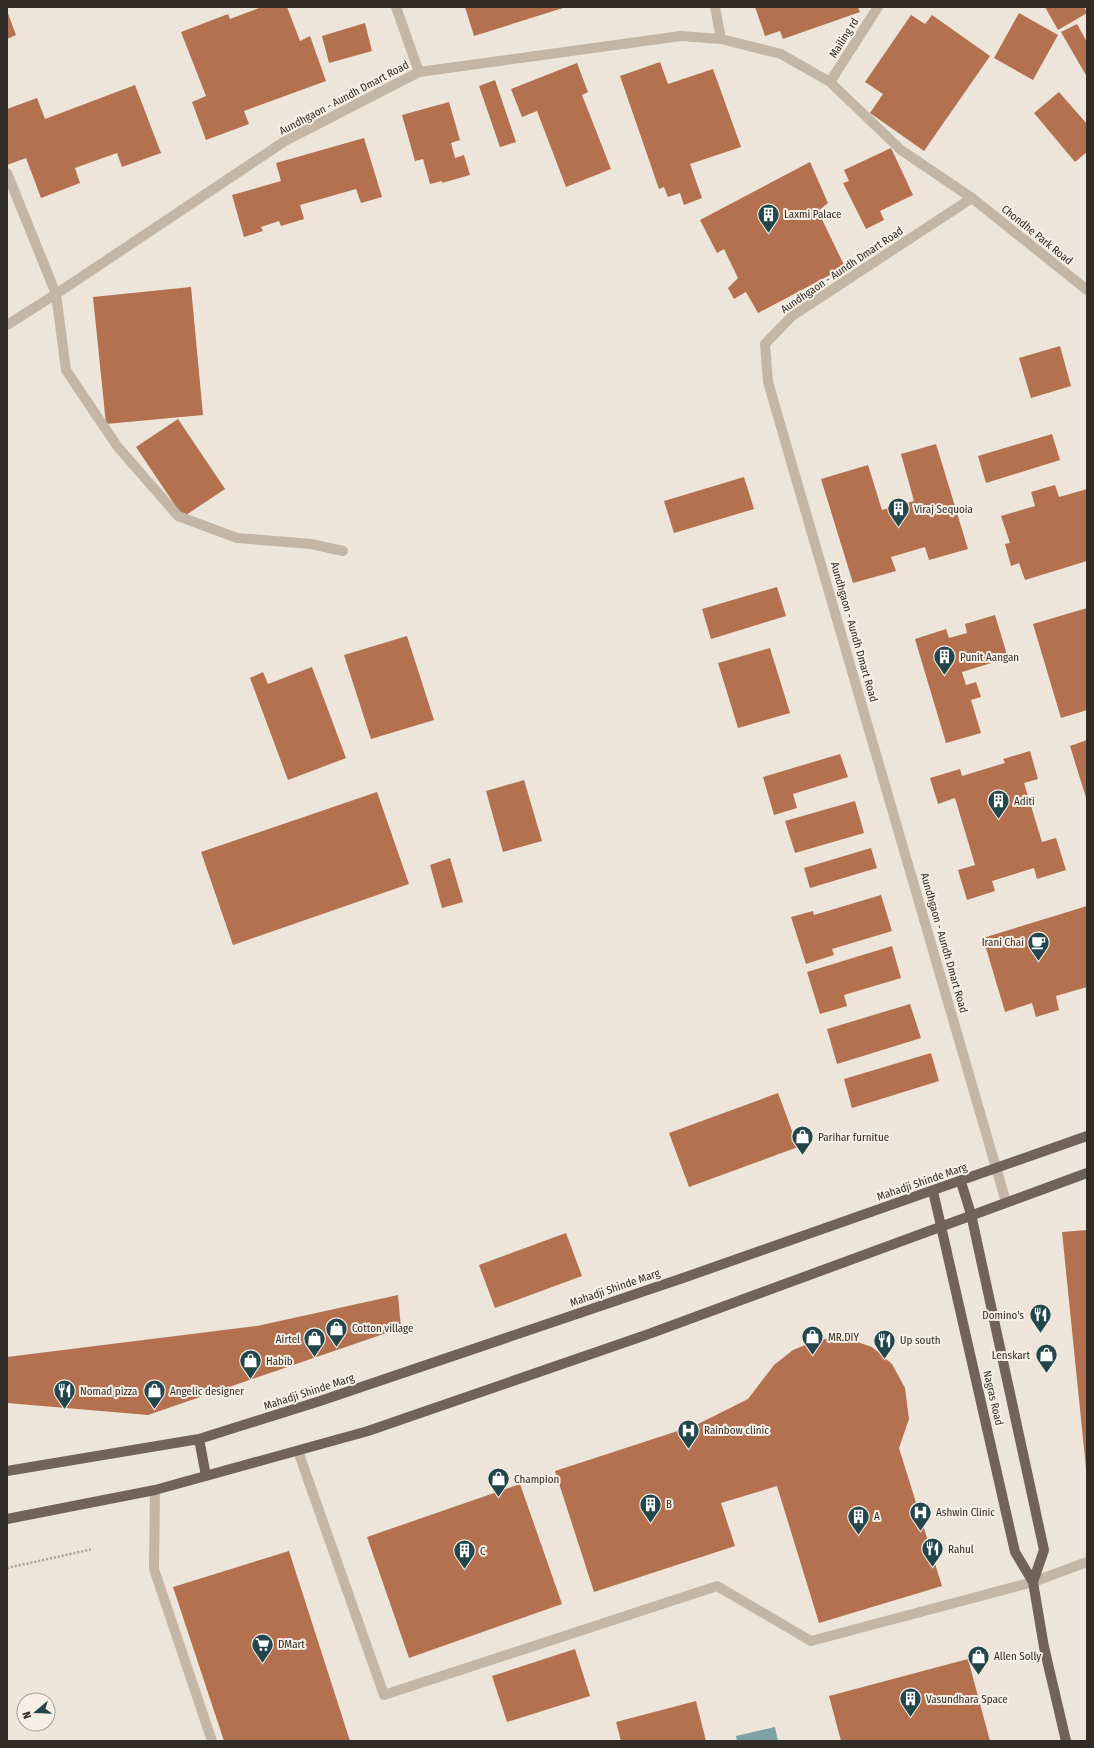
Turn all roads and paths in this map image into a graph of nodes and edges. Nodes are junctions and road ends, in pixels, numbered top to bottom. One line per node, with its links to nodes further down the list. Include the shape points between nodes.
1 (396, 7): 5 (street)
2 (715, 7): 4 (street)
3 (878, 7): 6 (street, Mailing rd)
4 (721, 39): 5 (street, Aundhgaon - Aundh Dmart Road, via 681,36); 6 (street, Aundhgaon - Aundh Dmart Road, via 781,54)
5 (419, 72): 10 (street, Aundhgaon - Aundh Dmart Road, via 286,141)
6 (830, 82): 8 (street, Chondhe Park Road, via 901,150)
7 (7, 173): 10 (street)
8 (972, 198): 9 (street, Chondhe Park Road); 14 (street, Aundhgaon - Aundh Dmart Road, via 792,316 765,344 768,382)
9 (1087, 290)
10 (56, 294): 11 (street, Aundhgaon - Aundh Dmart Road); 12 (street, via 66,370 117,446 178,516 237,538 311,544)
11 (7, 324)
12 (343, 551)
13 (1087, 1136): 14 (main road, Mahadji Shinde Marg)
14 (996, 1169): 16 (main road, Mahadji Shinde Marg); 18 (street, Aundhgaon - Aundh Dmart Road)
15 (1087, 1173): 18 (main road)
16 (961, 1182): 17 (main road, Mahadji Shinde Marg); 19 (main road)
17 (933, 1191): 20 (main road, Nagras Road); 21 (main road, Mahadji Shinde Marg, via 358,1388)
18 (1006, 1202): 19 (main road)
19 (971, 1214): 20 (main road); 30 (main road, Nagras Road, via 1044,1550)
20 (941, 1225): 22 (main road, via 646,1335 368,1431); 30 (main road, Nagras Road, via 1015,1552)
21 (199, 1439): 23 (main road, Mahadji Shinde Marg); 24 (main road)
22 (298, 1451): 24 (main road); 30 (street, via 384,1695 717,1586 811,1641)
23 (7, 1471)
24 (206, 1476): 25 (main road)
25 (156, 1490): 26 (main road); 31 (street, via 154,1569)
26 (7, 1519)
27 (93, 1549): 29 (path)
28 (1087, 1562): 30 (street)
29 (7, 1568)
30 (1033, 1582): 32 (main road, Nagras Road, via 1044,1647)
31 (212, 1741)
32 (1066, 1741)

